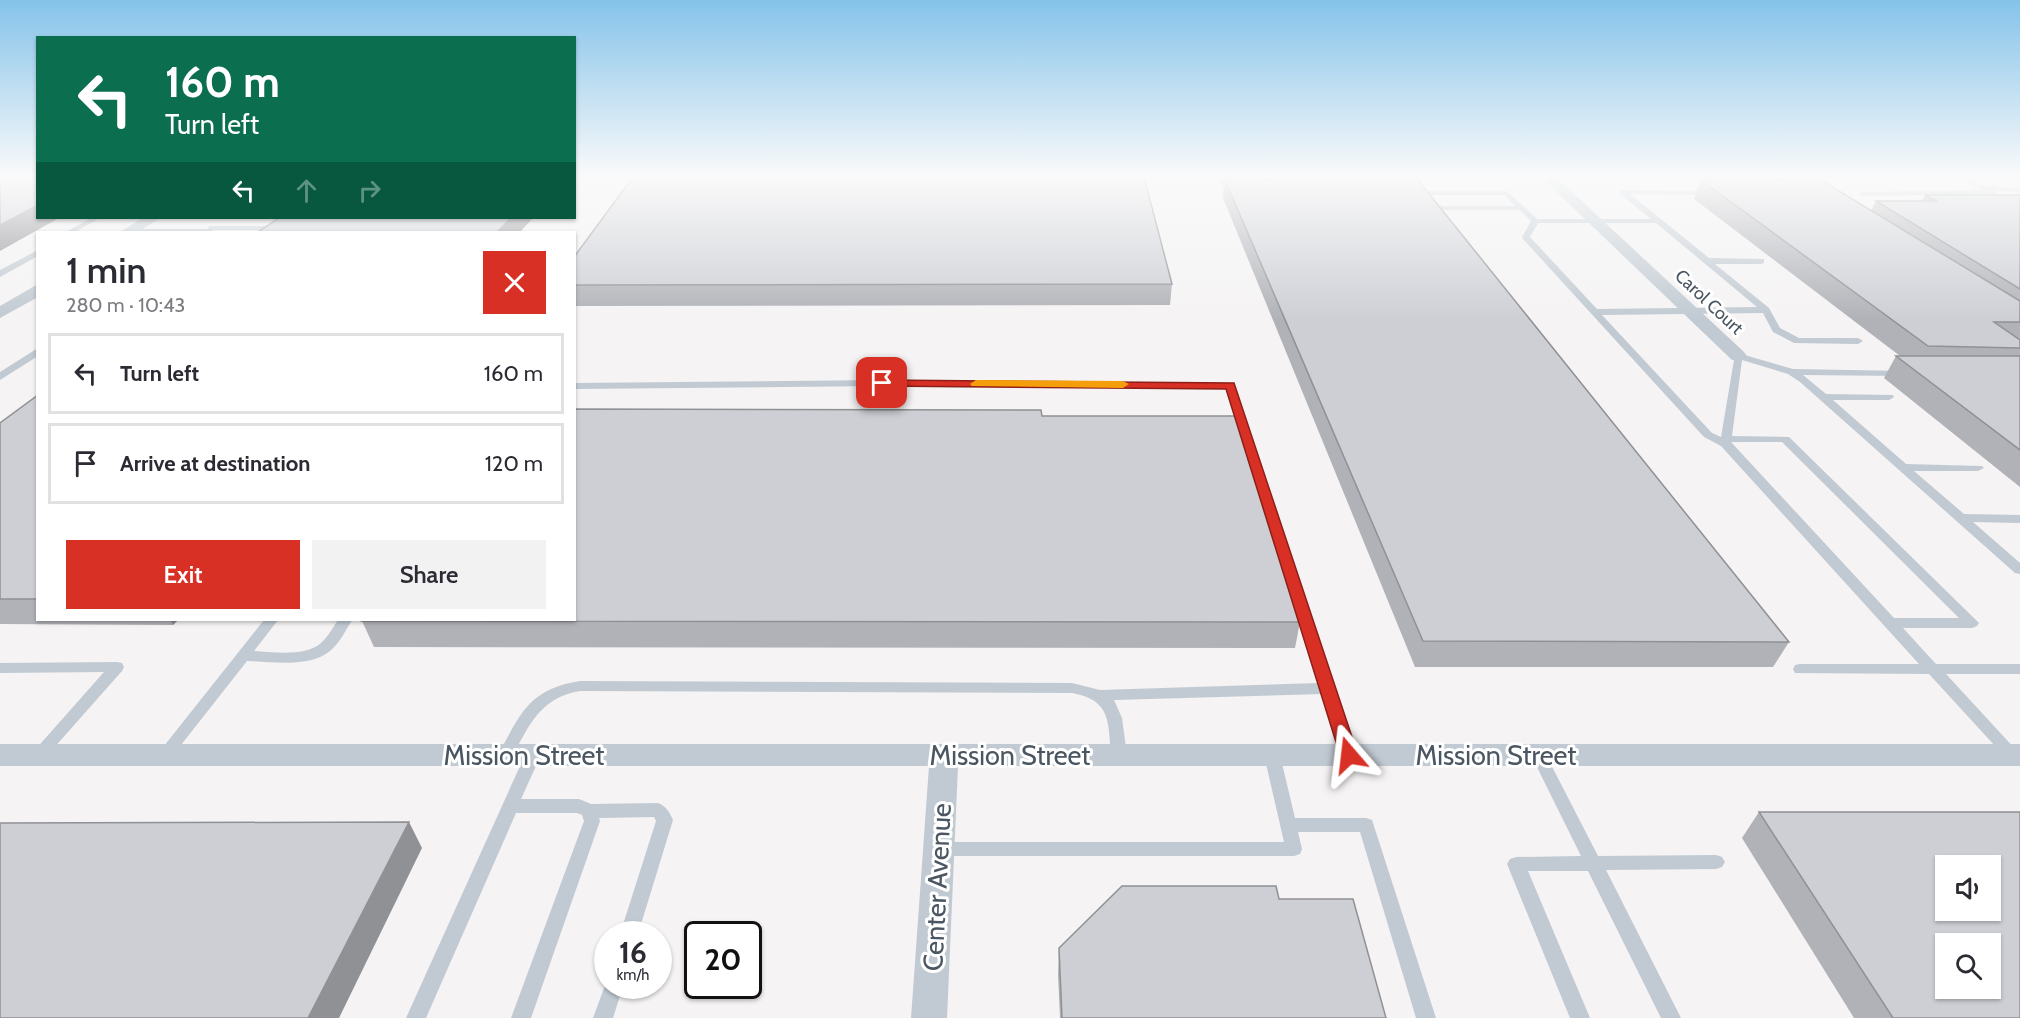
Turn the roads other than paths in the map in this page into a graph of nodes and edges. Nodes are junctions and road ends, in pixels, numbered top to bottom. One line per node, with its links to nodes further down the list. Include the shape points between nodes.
1 (1533, 225): 13 (lane, via 1526,237)
2 (1598, 225): 14 (street, Carol Court)
3 (1662, 225): 7 (lane)
4 (278, 228): 5 (lane)
5 (209, 231)
6 (36, 253): 9 (lane)
7 (1706, 261): 8 (lane); 12 (lane)
8 (1761, 261)
9 (0, 274)
10 (36, 290): 11 (street)
11 (4, 308)
12 (1766, 310): 14 (lane); 15 (lane, via 1776,330 1797,341)
13 (1594, 312): 14 (lane); 24 (lane, via 1708,435)
14 (1692, 312): 17 (street, Carol Court)
15 (1858, 341)
16 (36, 352): 20 (lane)
17 (1738, 356): 18 (lane); 24 (lane)
18 (1792, 372): 19 (lane); 22 (lane)
19 (1908, 373)
20 (0, 377)
21 (576, 386): 38 (lane, via 1230,385)
22 (1824, 397): 23 (lane); 25 (lane)
23 (1889, 397)
24 (1726, 441): 32 (lane); 32 (lane, via 1785,439 1972,623)
25 (1904, 467): 26 (lane); 27 (lane)
26 (1978, 468)
27 (1962, 519): 28 (lane); 29 (lane)
28 (2020, 519)
29 (2020, 570)
30 (270, 621): 33 (lane)
31 (344, 621): 33 (lane, via 317,653)
32 (1891, 623): 37 (lane)
33 (242, 656): 42 (lane)
34 (0, 668): 41 (lane, via 117,667)
35 (1800, 669): 37 (lane)
36 (2020, 669): 37 (lane)
37 (1934, 670): 49 (lane)
38 (1328, 688): 39 (lane); 47 (lane)
39 (1100, 695): 43 (lane, via 1072,688 566,687 536,703); 45 (lane, via 1115,716)
40 (0, 755): 41 (street, Mission Street)
41 (39, 755): 42 (street, Mission Street)
42 (165, 755): 43 (street, Mission Street)
43 (520, 755): 44 (street, Mission Street); 50 (lane)
44 (944, 755): 45 (street, Mission Street); 53 (street, Center Avenue)
45 (1119, 755): 46 (street, Mission Street)
46 (1272, 755): 47 (street, Mission Street); 52 (lane)
47 (1349, 755): 48 (street, Mission Street)
48 (1539, 755): 49 (street, Mission Street); 55 (lane)
49 (2017, 755)
50 (511, 806): 51 (lane, via 579,806); 58 (lane)
51 (589, 810): 56 (lane, via 658,810 665,820); 59 (lane, via 592,821)
52 (1288, 825): 53 (lane, via 1294,849); 62 (lane, via 1366,825)
53 (939, 849): 61 (street, Center Avenue)
54 (1716, 862): 55 (lane)
55 (1594, 865): 63 (lane, via 1516,864); 64 (lane)
56 (634, 921)
57 (610, 999): 60 (lane)
58 (416, 1018)
59 (521, 1018)
60 (603, 1018)
61 (929, 1018)
62 (1426, 1018)
63 (1580, 1018)
64 (1671, 1018)

